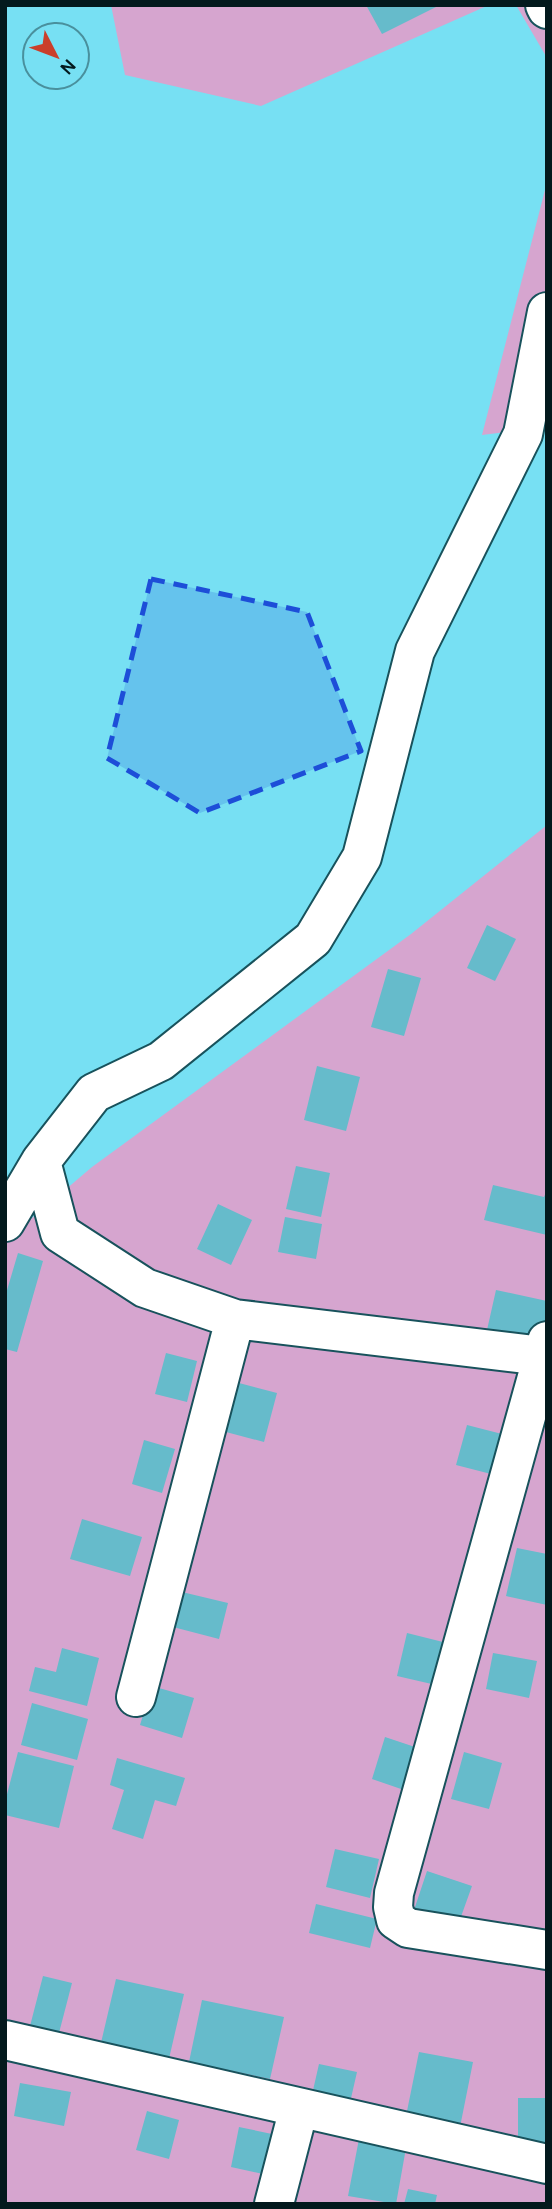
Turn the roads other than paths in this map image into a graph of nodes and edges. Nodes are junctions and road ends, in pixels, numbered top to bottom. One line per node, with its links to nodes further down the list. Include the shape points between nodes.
1 (547, 312): 2 (street, via 523,434 415,651 362,857 313,939 162,1061 94,1093)
2 (41, 1161): 3 (street); 4 (street, via 60,1233 145,1288)
3 (5, 1222)
4 (235, 1319): 5 (street); 6 (street)
5 (545, 1348): 7 (street, via 393,1907 396,1920 408,1928)
6 (136, 1697)
7 (547, 1950)
8 (5, 2040): 9 (street)
9 (299, 2108): 10 (street); 11 (street)
10 (547, 2164)
11 (274, 2204)

